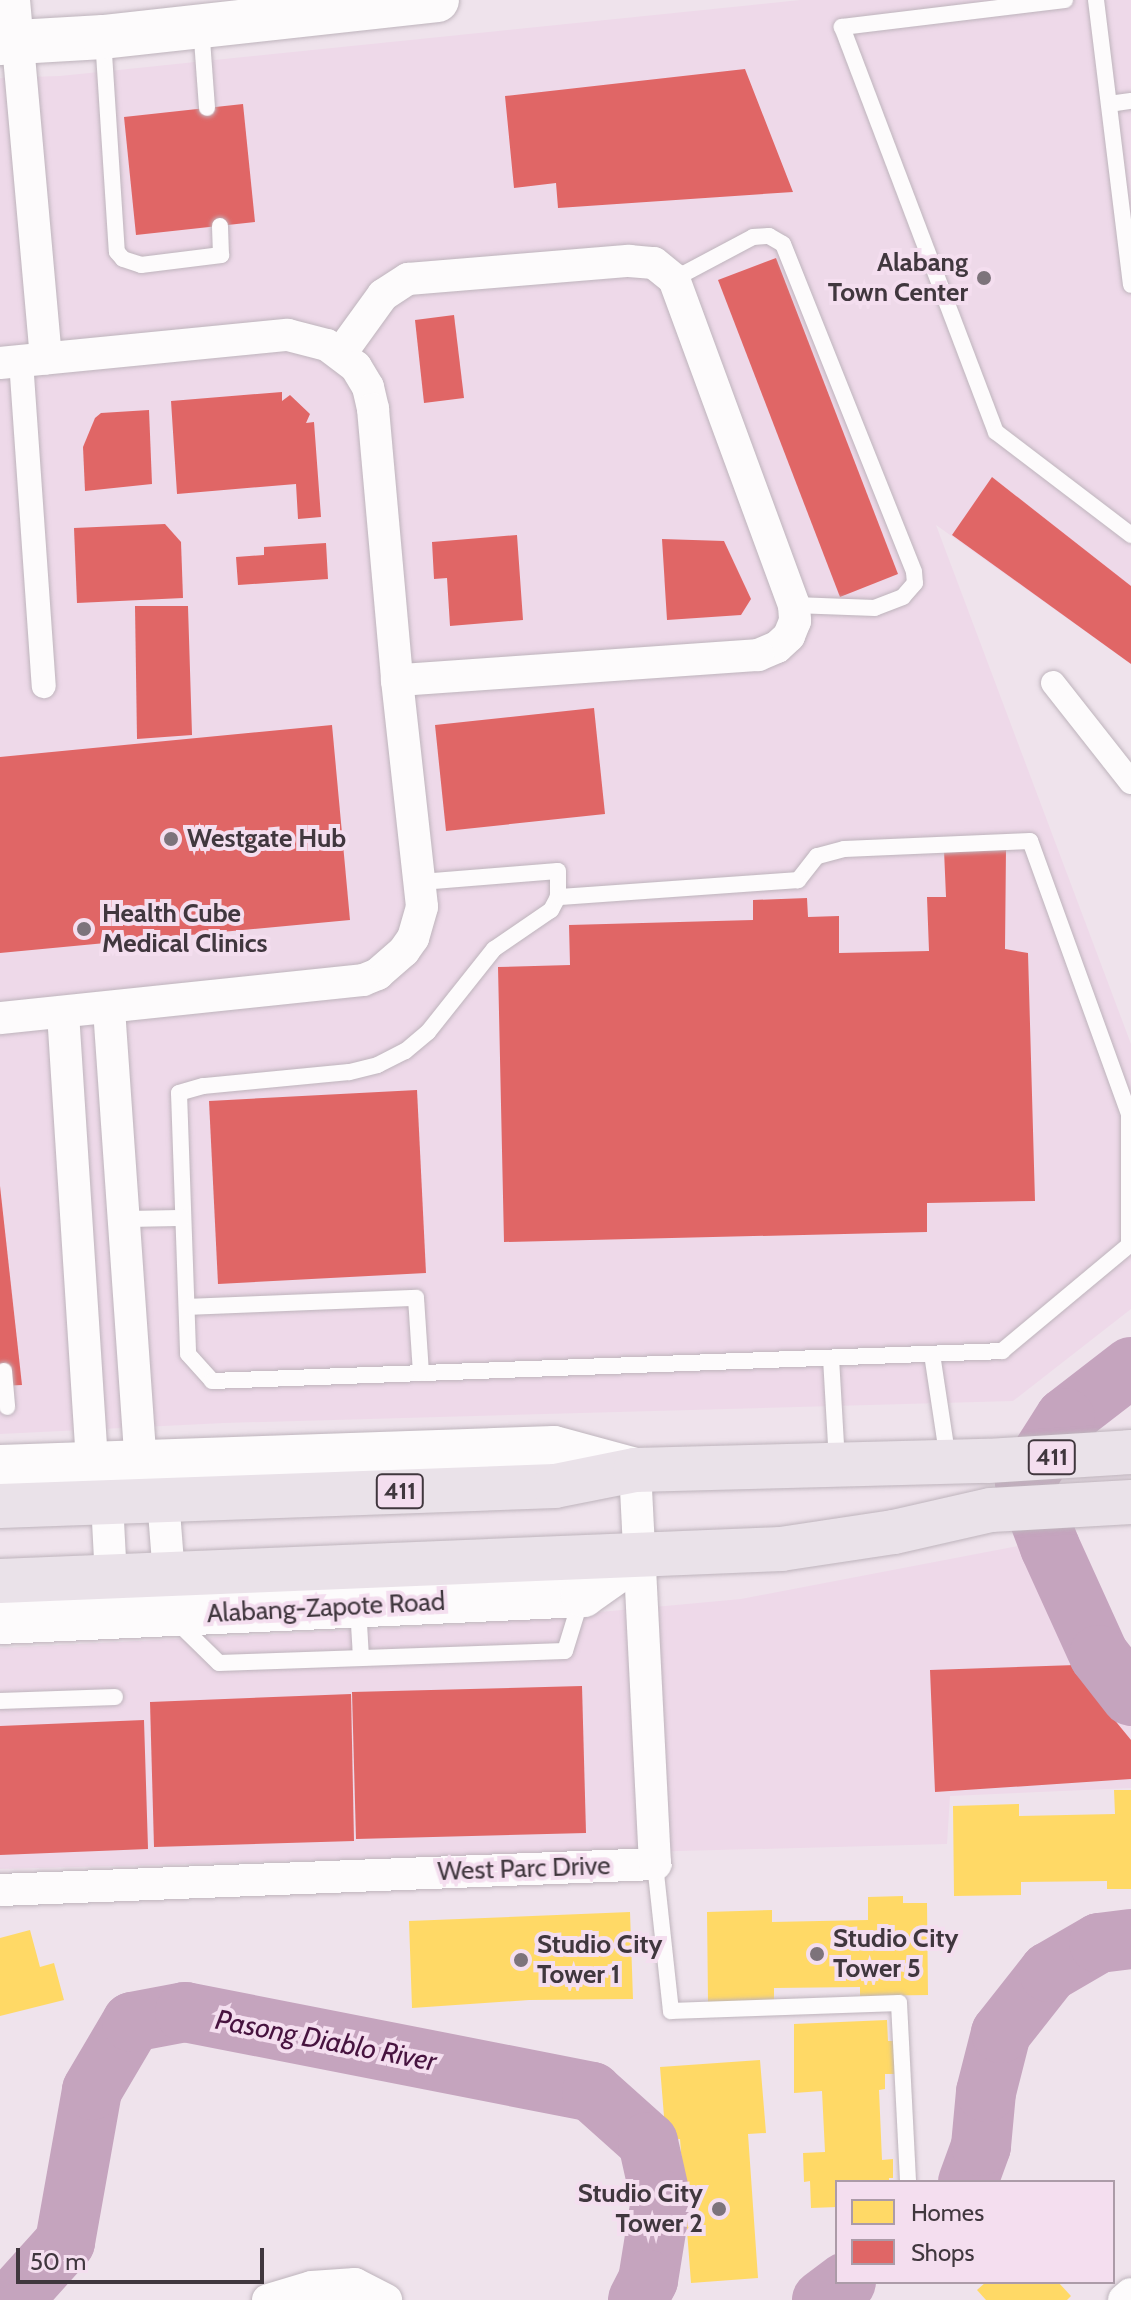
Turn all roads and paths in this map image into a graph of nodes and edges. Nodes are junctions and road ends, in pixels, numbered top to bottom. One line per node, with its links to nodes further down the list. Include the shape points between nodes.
1 (437, 0): 4 (main road)
2 (1065, 0): 15 (lane, via 842,27 996,432)
3 (1096, 0): 8 (lane)
4 (201, 26): 6 (main road); 9 (lane)
5 (11, 28): 6 (main road); 14 (street)
6 (103, 37): 10 (lane, via 117,252 141,265 221,255)
7 (1131, 101): 8 (lane)
8 (1109, 104): 12 (lane)
9 (207, 108)
10 (220, 226)
11 (674, 279): 13 (street, via 654,263 641,261 408,279 383,295); 16 (street); 16 (lane, via 753,237 769,236 783,244 914,572 915,583 903,597 875,608)
12 (1131, 285)
13 (341, 353): 14 (street, via 288,335); 17 (street, via 368,387 373,409)
14 (23, 361): 19 (street)
15 (1131, 535)
16 (794, 605): 17 (street, via 789,636 758,655)
17 (397, 680): 21 (street)
18 (1053, 683): 20 (street)
19 (44, 686)
20 (1131, 782)
21 (421, 882): 22 (lane, via 558,871); 23 (street, via 422,907 413,938 378,974 344,984)
22 (558, 897): 26 (lane, via 551,910 494,949 428,1032 378,1065 179,1093); 29 (lane, via 798,880 817,856 844,849 1030,841 1129,1114 1129,1245 1002,1351)
23 (109, 1009): 24 (street); 27 (street)
24 (63, 1013): 25 (street); 40 (street)
25 (0, 1018)
26 (183, 1218): 27 (lane); 28 (lane)
27 (124, 1219): 39 (street)
28 (187, 1307): 32 (lane, via 188,1354 212,1381); 32 (lane, via 416,1298)
29 (932, 1354): 30 (lane); 36 (lane)
30 (831, 1358): 32 (lane); 35 (lane)
31 (4, 1371): 33 (lane)
32 (421, 1373)
33 (7, 1407)
34 (1123, 1453): 36 (highway, 411)
35 (837, 1462): 36 (highway, 411); 38 (highway, 411)
36 (968, 1462)
37 (0, 1467): 40 (main road, 411)
38 (635, 1470): 39 (highway, 411, via 555,1486); 43 (street)
39 (152, 1481): 40 (highway, 411); 46 (street)
40 (100, 1483): 42 (highway, 411); 44 (street)
41 (1124, 1502): 43 (highway, Alabang-Zapote Road / 411, via 991,1510 781,1549)
42 (0, 1506)
43 (640, 1555): 46 (highway, Alabang-Zapote Road / 411); 47 (main road); 53 (street)
44 (111, 1578): 45 (highway, Alabang-Zapote Road / 411); 46 (highway, Alabang-Zapote Road / 411)
45 (0, 1581)
46 (169, 1595): 48 (main road, Alabang-Zapote Road / 411); 49 (main road, Alabang-Zapote Road / 411); 50 (lane, via 219,1663)
47 (583, 1595): 48 (main road, Alabang-Zapote Road / 411); 50 (lane, via 565,1651)
48 (358, 1607): 50 (lane)
49 (0, 1622)
50 (361, 1657)
51 (115, 1697): 52 (lane)
52 (0, 1701)
53 (655, 1864): 54 (street, West Parc Drive); 55 (lane, via 671,2011 899,2003)
54 (0, 1890)
55 (908, 2180)
56 (1131, 2294): 59 (street)
57 (268, 2300): 58 (street, via 312,2287 355,2284)
58 (386, 2300)
59 (1124, 2300)

